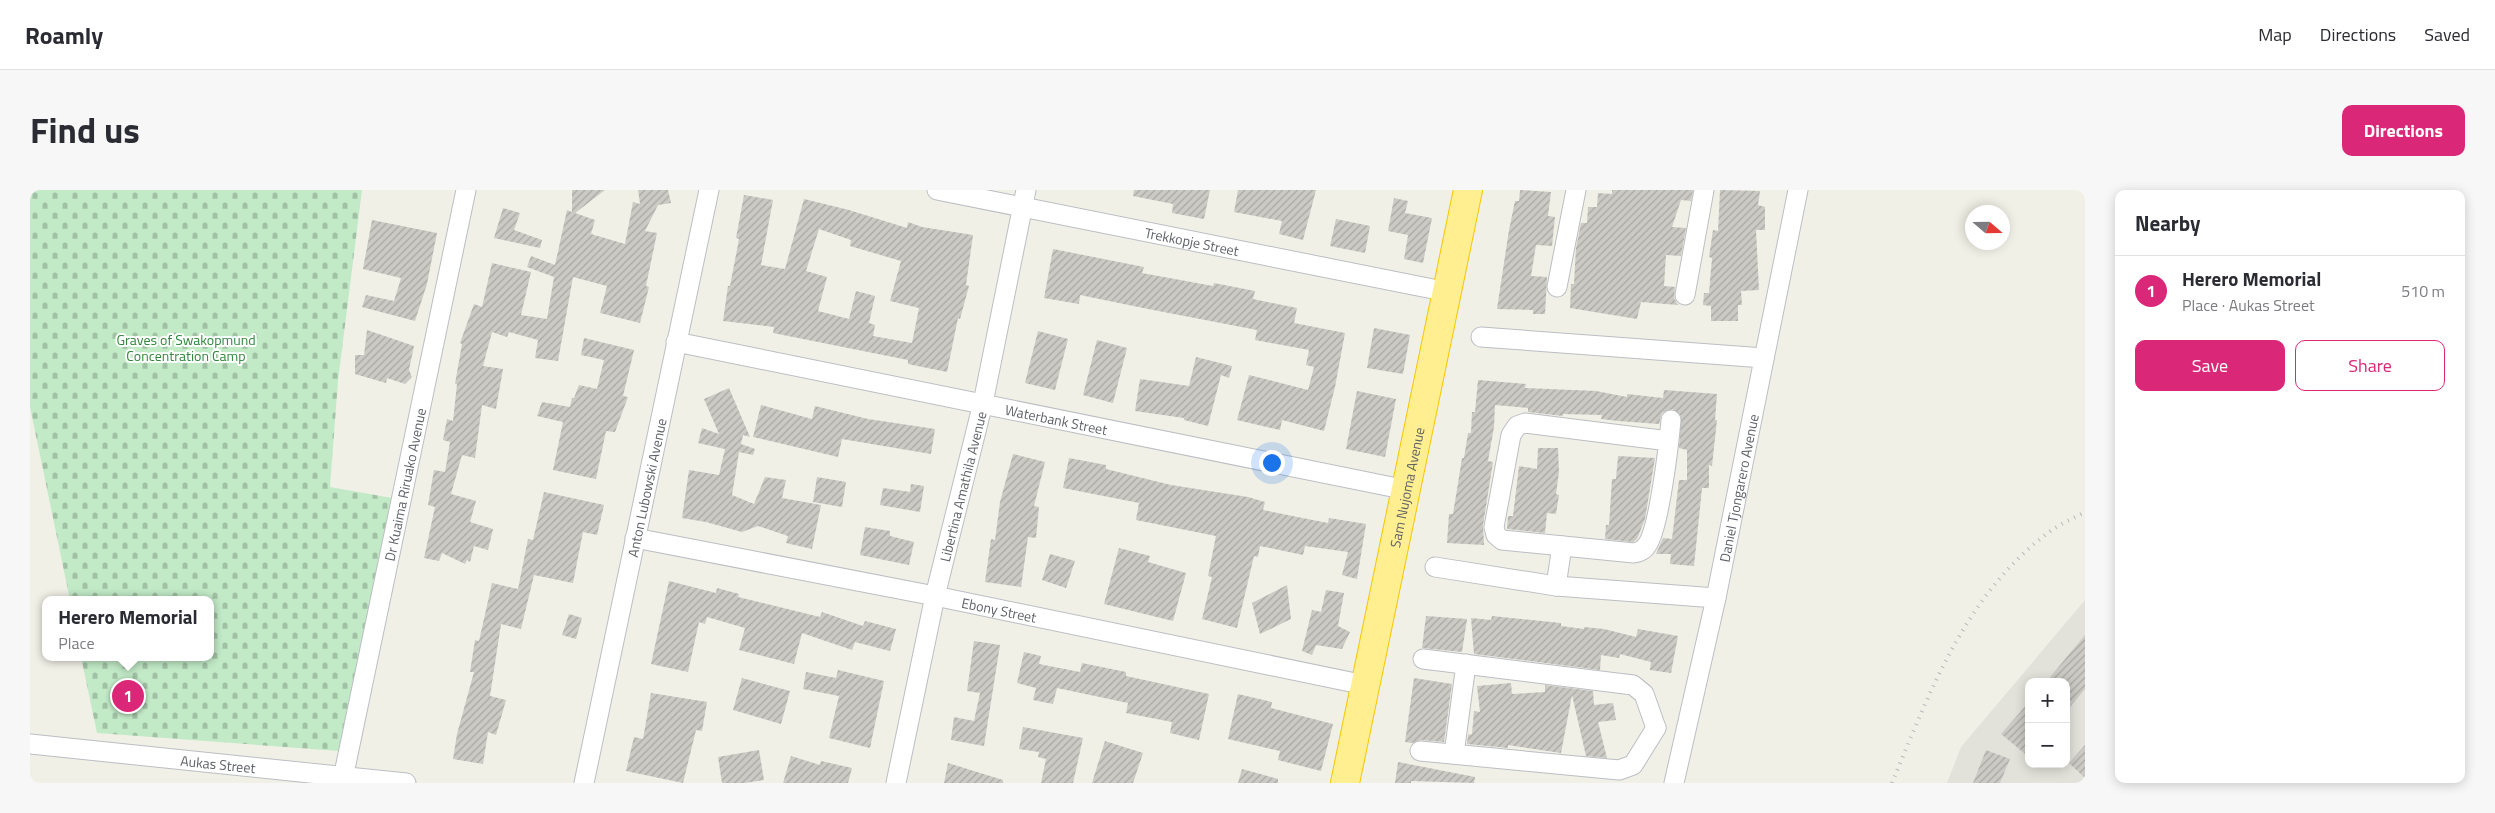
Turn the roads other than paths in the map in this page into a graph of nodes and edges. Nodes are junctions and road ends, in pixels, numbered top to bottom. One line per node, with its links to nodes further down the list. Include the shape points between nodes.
1 (466, 190): 33 (street, Dr Kuaima Riruako Avenue)
2 (709, 190): 13 (street, Anton Lubowski Avenue)
3 (937, 190): 8 (street, Trekkopje Street)
4 (1468, 190): 10 (highway, Sam Nujoma Avenue)
5 (1576, 190): 9 (street)
6 (1704, 190): 11 (street)
7 (1798, 190): 14 (street, Daniel Tjongarero Avenue)
8 (1024, 199): 10 (street, Trekkopje Street); 15 (street, Libertina Amathila Avenue)
9 (1557, 287)
10 (1448, 292): 18 (highway, Sam Nujoma Avenue)
11 (1686, 295)
12 (1481, 337): 14 (street)
13 (676, 342): 15 (street, Waterbank Street); 19 (street, Anton Lubowski Avenue)
14 (1764, 358): 24 (street, Daniel Tjongarero Avenue)
15 (982, 403): 18 (street, Waterbank Street); 23 (street, Libertina Amathila Avenue)
16 (1671, 420): 17 (street)
17 (1669, 441): 20 (street, via 1651,537 1641,551); 20 (street, via 1525,423 1517,426 1511,435 1494,526 1496,534 1502,540)
18 (1407, 490): 27 (highway, Sam Nujoma Avenue)
19 (634, 538): 23 (street, Ebony Street); 35 (street, Anton Lubowski Avenue)
20 (1562, 546): 22 (street)
21 (1435, 567): 22 (street)
22 (1556, 586): 24 (street)
23 (935, 596): 27 (street, Ebony Street); 36 (street, Libertina Amathila Avenue)
24 (1716, 598): 29 (street, Daniel Tjongarero Avenue)
25 (1423, 659): 26 (street)
26 (1466, 664): 28 (street, via 1633,685 1644,694); 32 (street)
27 (1364, 685): 37 (highway, Sam Nujoma Avenue)
28 (1656, 728): 29 (street); 32 (street, via 1633,765 1620,770)
29 (1686, 731): 38 (street, Daniel Tjongarero Avenue)
30 (30, 744): 33 (street, Aukas Street)
31 (1420, 751): 32 (street)
32 (1454, 754)
33 (342, 780): 34 (street, Aukas Street)
34 (406, 783)
35 (584, 783)
36 (896, 783)
37 (1345, 783)
38 (1674, 783)

